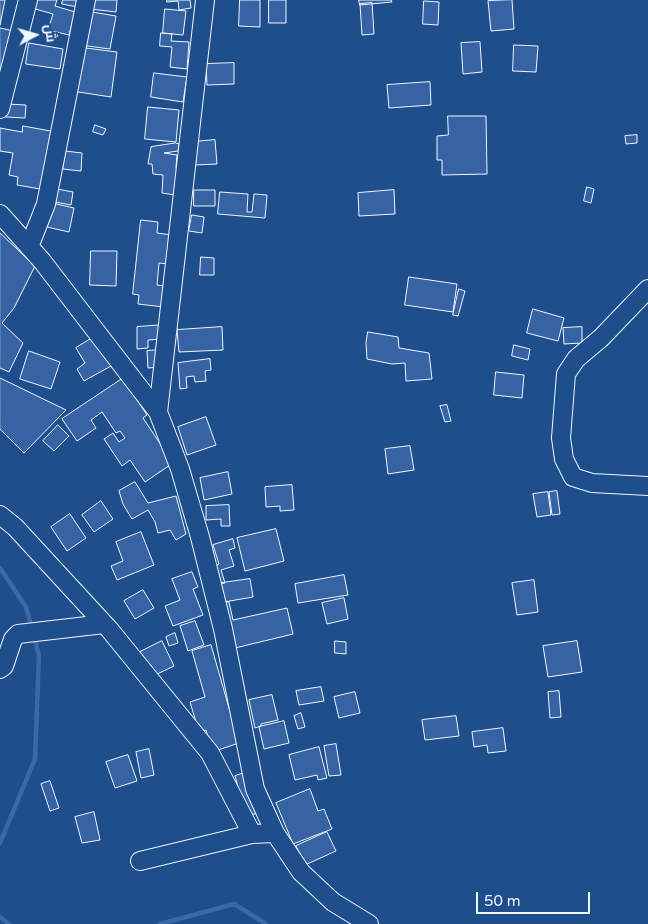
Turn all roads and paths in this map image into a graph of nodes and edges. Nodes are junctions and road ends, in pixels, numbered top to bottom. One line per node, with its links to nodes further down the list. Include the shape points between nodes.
1 (28, 0): 4 (street)
2 (86, 0): 6 (street, via 46,204)
3 (206, 0): 8 (street)
4 (0, 109)
5 (0, 214): 6 (street)
6 (29, 247): 8 (street)
7 (648, 288): 9 (street, via 601,338 576,359 566,374 561,438 564,460 573,477 592,483)
8 (158, 412): 13 (street, via 180,469 200,537 223,630 255,789)
9 (648, 486)
10 (0, 515): 11 (street, via 15,527)
11 (104, 624): 12 (street, via 18,634); 14 (street, via 210,753)
12 (0, 669)
13 (275, 833): 14 (street); 16 (street, via 301,872 333,902)
14 (252, 834): 15 (street)
15 (140, 861)
16 (369, 924)

